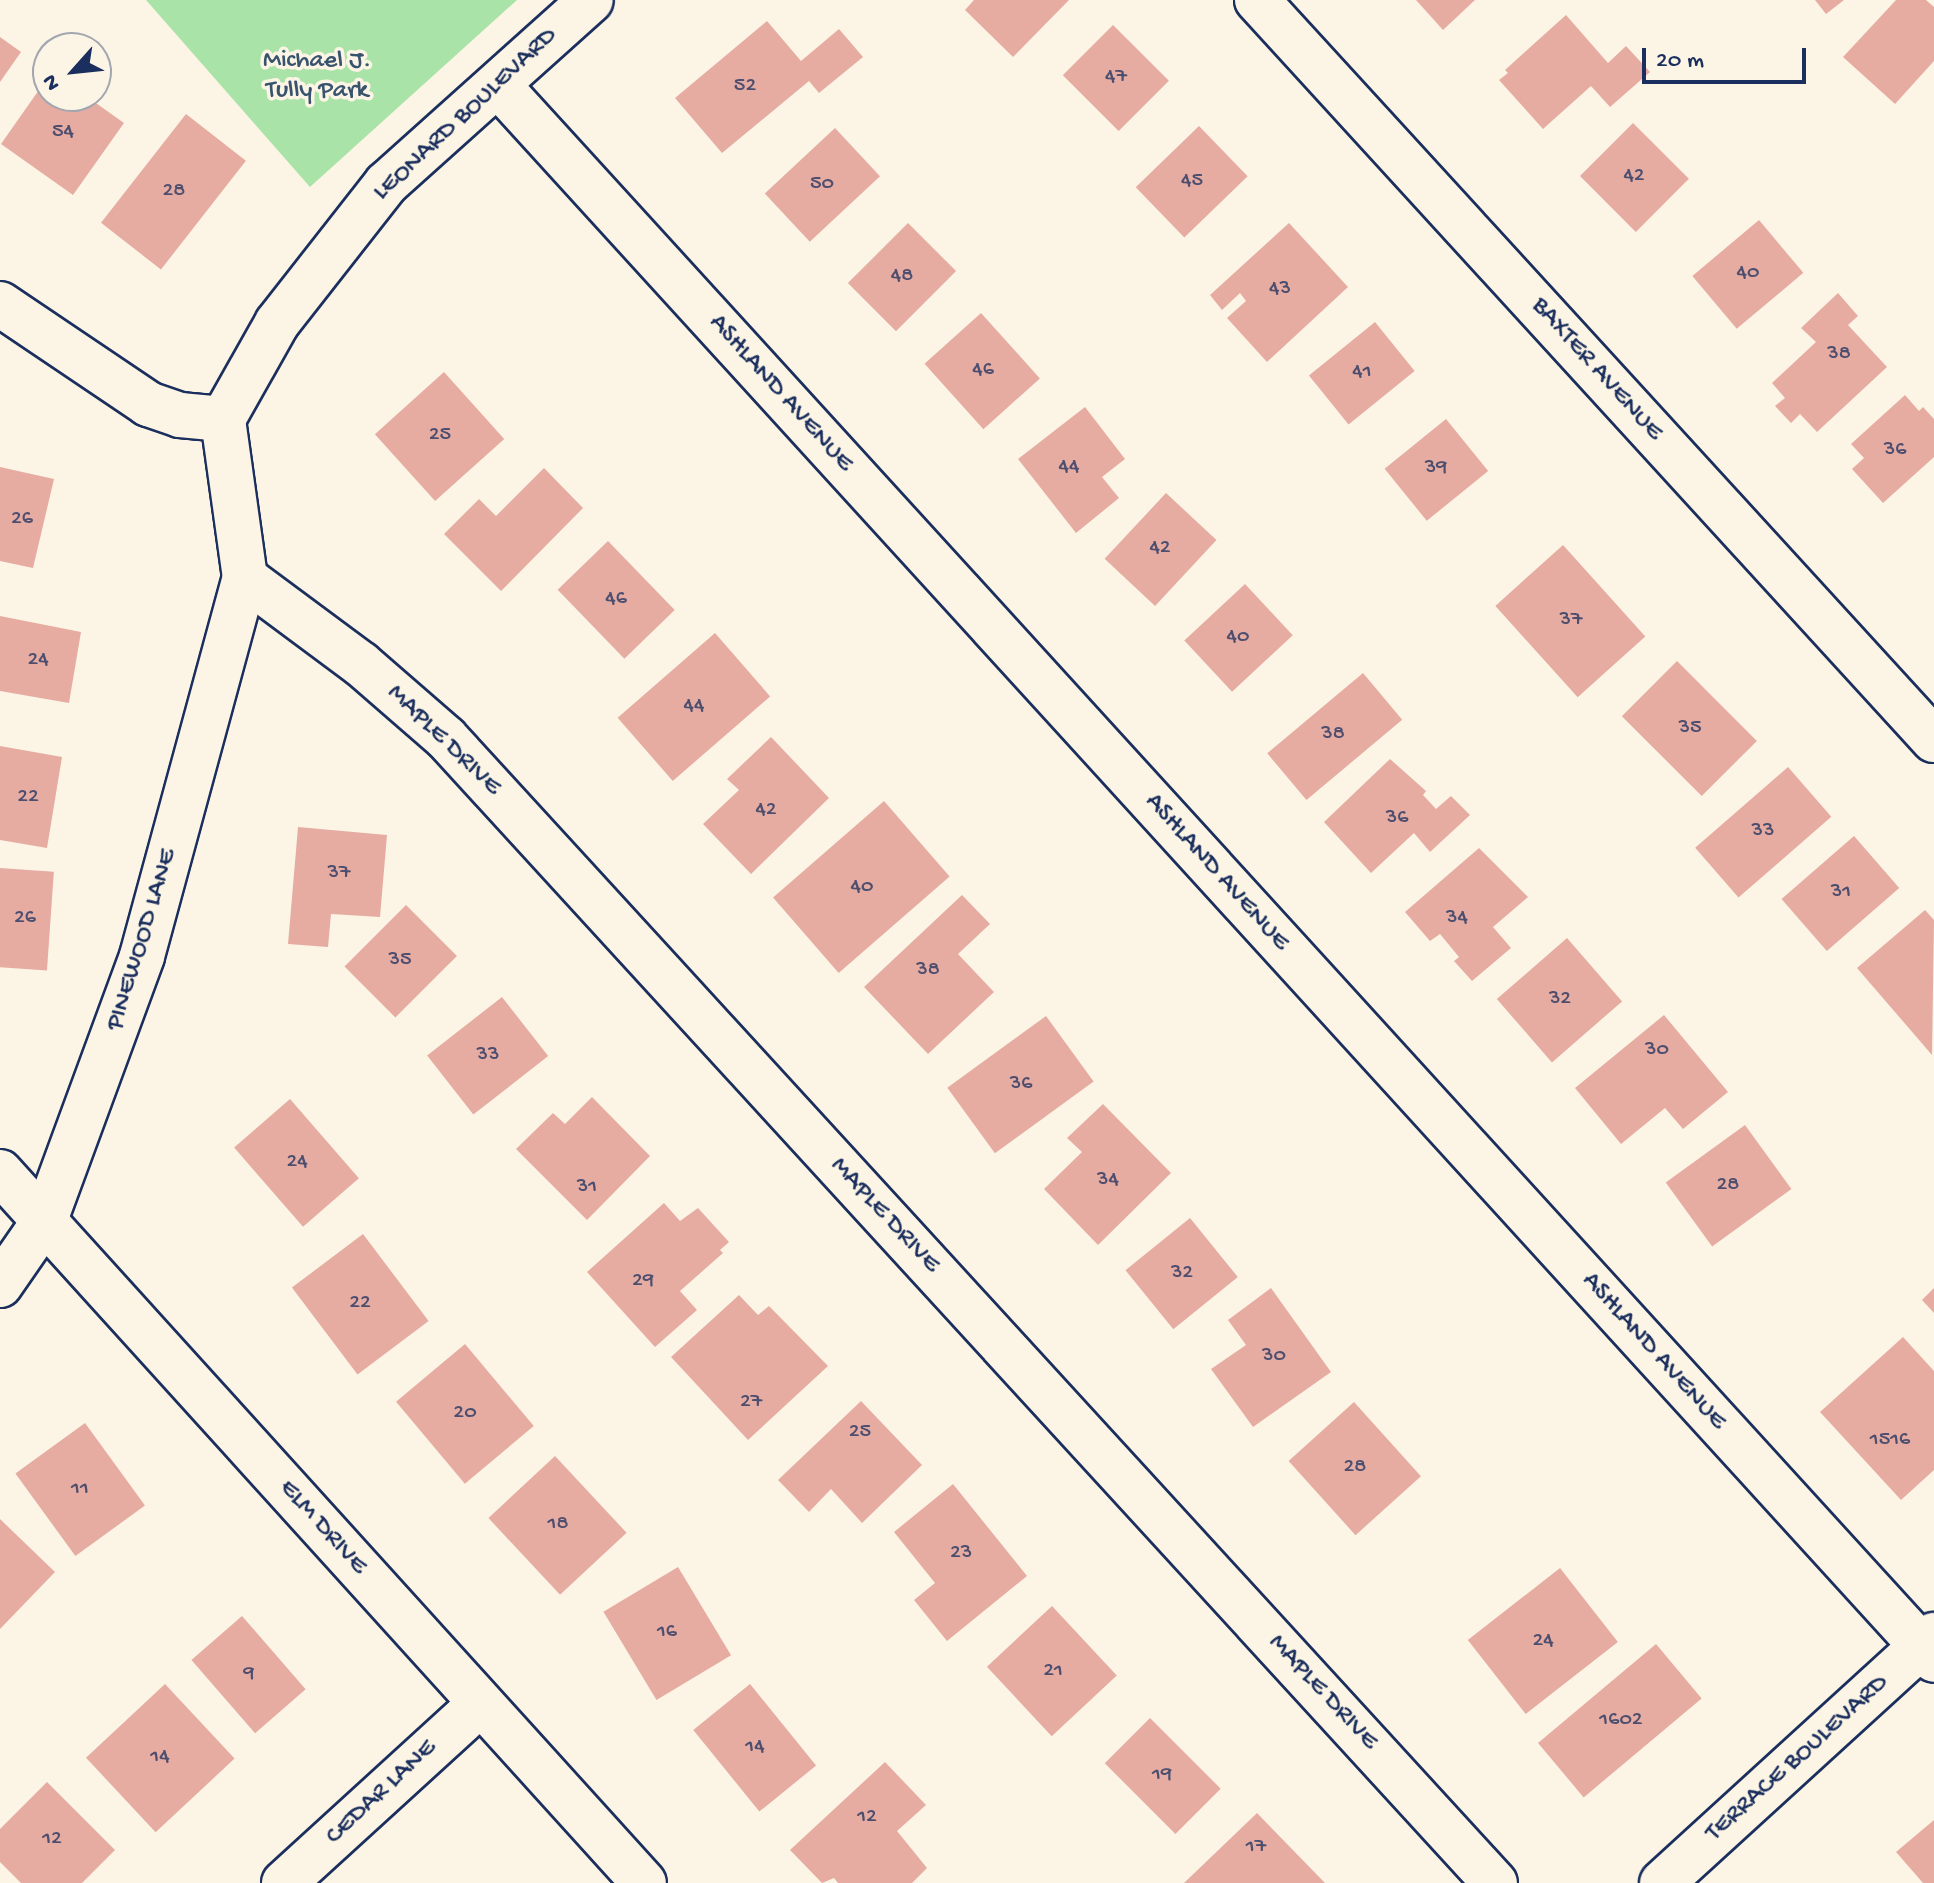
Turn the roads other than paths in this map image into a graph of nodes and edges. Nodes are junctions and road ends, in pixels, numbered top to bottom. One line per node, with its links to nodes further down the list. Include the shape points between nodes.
1 (591, 0): 3 (street, LEONARD BOULEVARD)
2 (1257, 0): 7 (street, BAXTER AVENUE)
3 (498, 85): 5 (street, LEONARD BOULEVARD, via 386,184 277,323); 11 (street, ASHLAND AVENUE)
4 (0, 304): 5 (street, via 148,404 180,415)
5 (223, 419): 6 (street)
6 (245, 578): 9 (street, PINEWOOD LANE, via 142,956); 15 (street, MAPLE DRIVE, via 361,664 446,738)
7 (1934, 740)
8 (0, 1172): 9 (street, ELM DRIVE)
9 (45, 1220): 10 (street, PINEWOOD LANE); 12 (street, ELM DRIVE)
10 (0, 1285)
11 (1930, 1647): 16 (street, TERRACE BOULEVARD)
12 (480, 1704): 13 (street, CEDAR LANE); 14 (street, ELM DRIVE)
13 (284, 1883)
14 (644, 1883)
15 (1495, 1883)
16 (1662, 1883)

